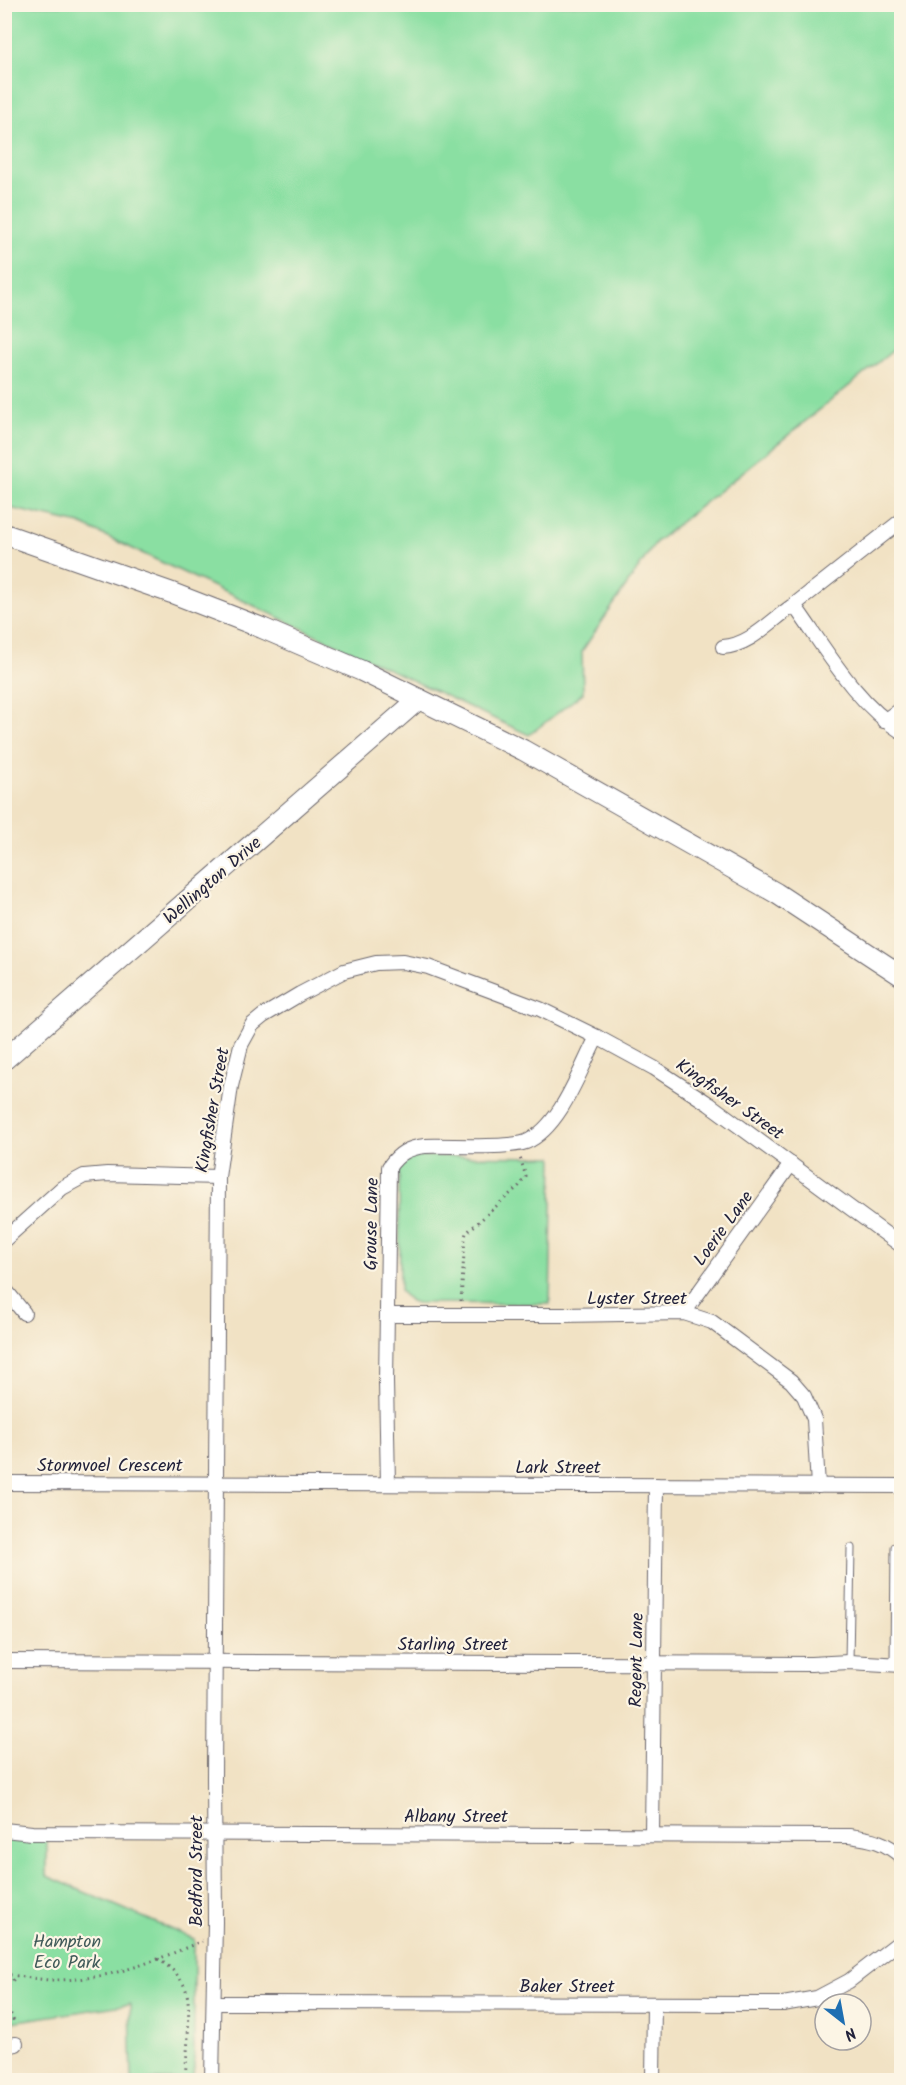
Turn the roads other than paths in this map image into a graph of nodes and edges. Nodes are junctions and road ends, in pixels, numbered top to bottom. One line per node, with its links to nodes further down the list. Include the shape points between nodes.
1 (902, 520): 3 (street)
2 (4, 534): 5 (main road, via 262,628)
3 (794, 605): 4 (street, via 746,641); 7 (street, via 854,688)
4 (723, 647)
5 (419, 699): 9 (main road, via 523,750 776,893); 11 (main road, Wellington Drive)
6 (902, 708): 7 (street)
7 (884, 721): 8 (street)
8 (902, 732)
9 (902, 976)
10 (597, 1036): 12 (street, Kingfisher Street, via 709,1104); 13 (street, Kingfisher Street, via 540,1009 428,967 376,963 344,971 262,1016 246,1033 231,1086); 19 (street, Grouse Lane, via 556,1118 540,1134 509,1145 412,1148 394,1160 390,1167)
11 (4, 1060)
12 (791, 1164): 15 (street, Kingfisher Street); 18 (street, Loerie Lane)
13 (218, 1177): 14 (street, via 84,1176 62,1188); 21 (street, Kingfisher Street)
14 (4, 1240)
15 (902, 1246)
16 (4, 1288): 17 (street)
17 (24, 1312)
18 (684, 1312): 19 (street, Lyster Street); 24 (street, Lyster Street, via 712,1322 791,1381 804,1396 814,1419)
19 (387, 1315): 22 (street, Grouse Lane)
20 (4, 1483): 21 (street, Stormvoel Crescent)
21 (215, 1483): 22 (street, Lark Street); 29 (street, Kingfisher Street)
22 (388, 1484): 23 (street, Lark Street)
23 (656, 1485): 24 (street, Lark Street); 30 (street, Regent Lane)
24 (818, 1486): 25 (street, Lark Street)
25 (902, 1486)
26 (895, 1547): 32 (lane)
27 (851, 1548): 31 (lane)
28 (4, 1661): 29 (street, Starling Street)
29 (215, 1661): 30 (street, Starling Street); 34 (street, Bedford Street)
30 (654, 1662): 31 (street, Starling Street); 35 (street, Regent Lane)
31 (849, 1662): 32 (street, Starling Street)
32 (898, 1664)
33 (4, 1830): 34 (street, Albany Street)
34 (214, 1835): 35 (street, Albany Street); 38 (street, Bedford Street)
35 (652, 1835): 36 (street, Albany Street, via 849,1836 886,1844)
36 (902, 1857)
37 (902, 1940): 39 (street, Baker Street, via 849,1981 817,1998 783,2004)
38 (214, 2003): 39 (street, Baker Street); 40 (street, Bedford Street)
39 (654, 2004): 41 (street)
40 (212, 2080)
41 (653, 2080)

